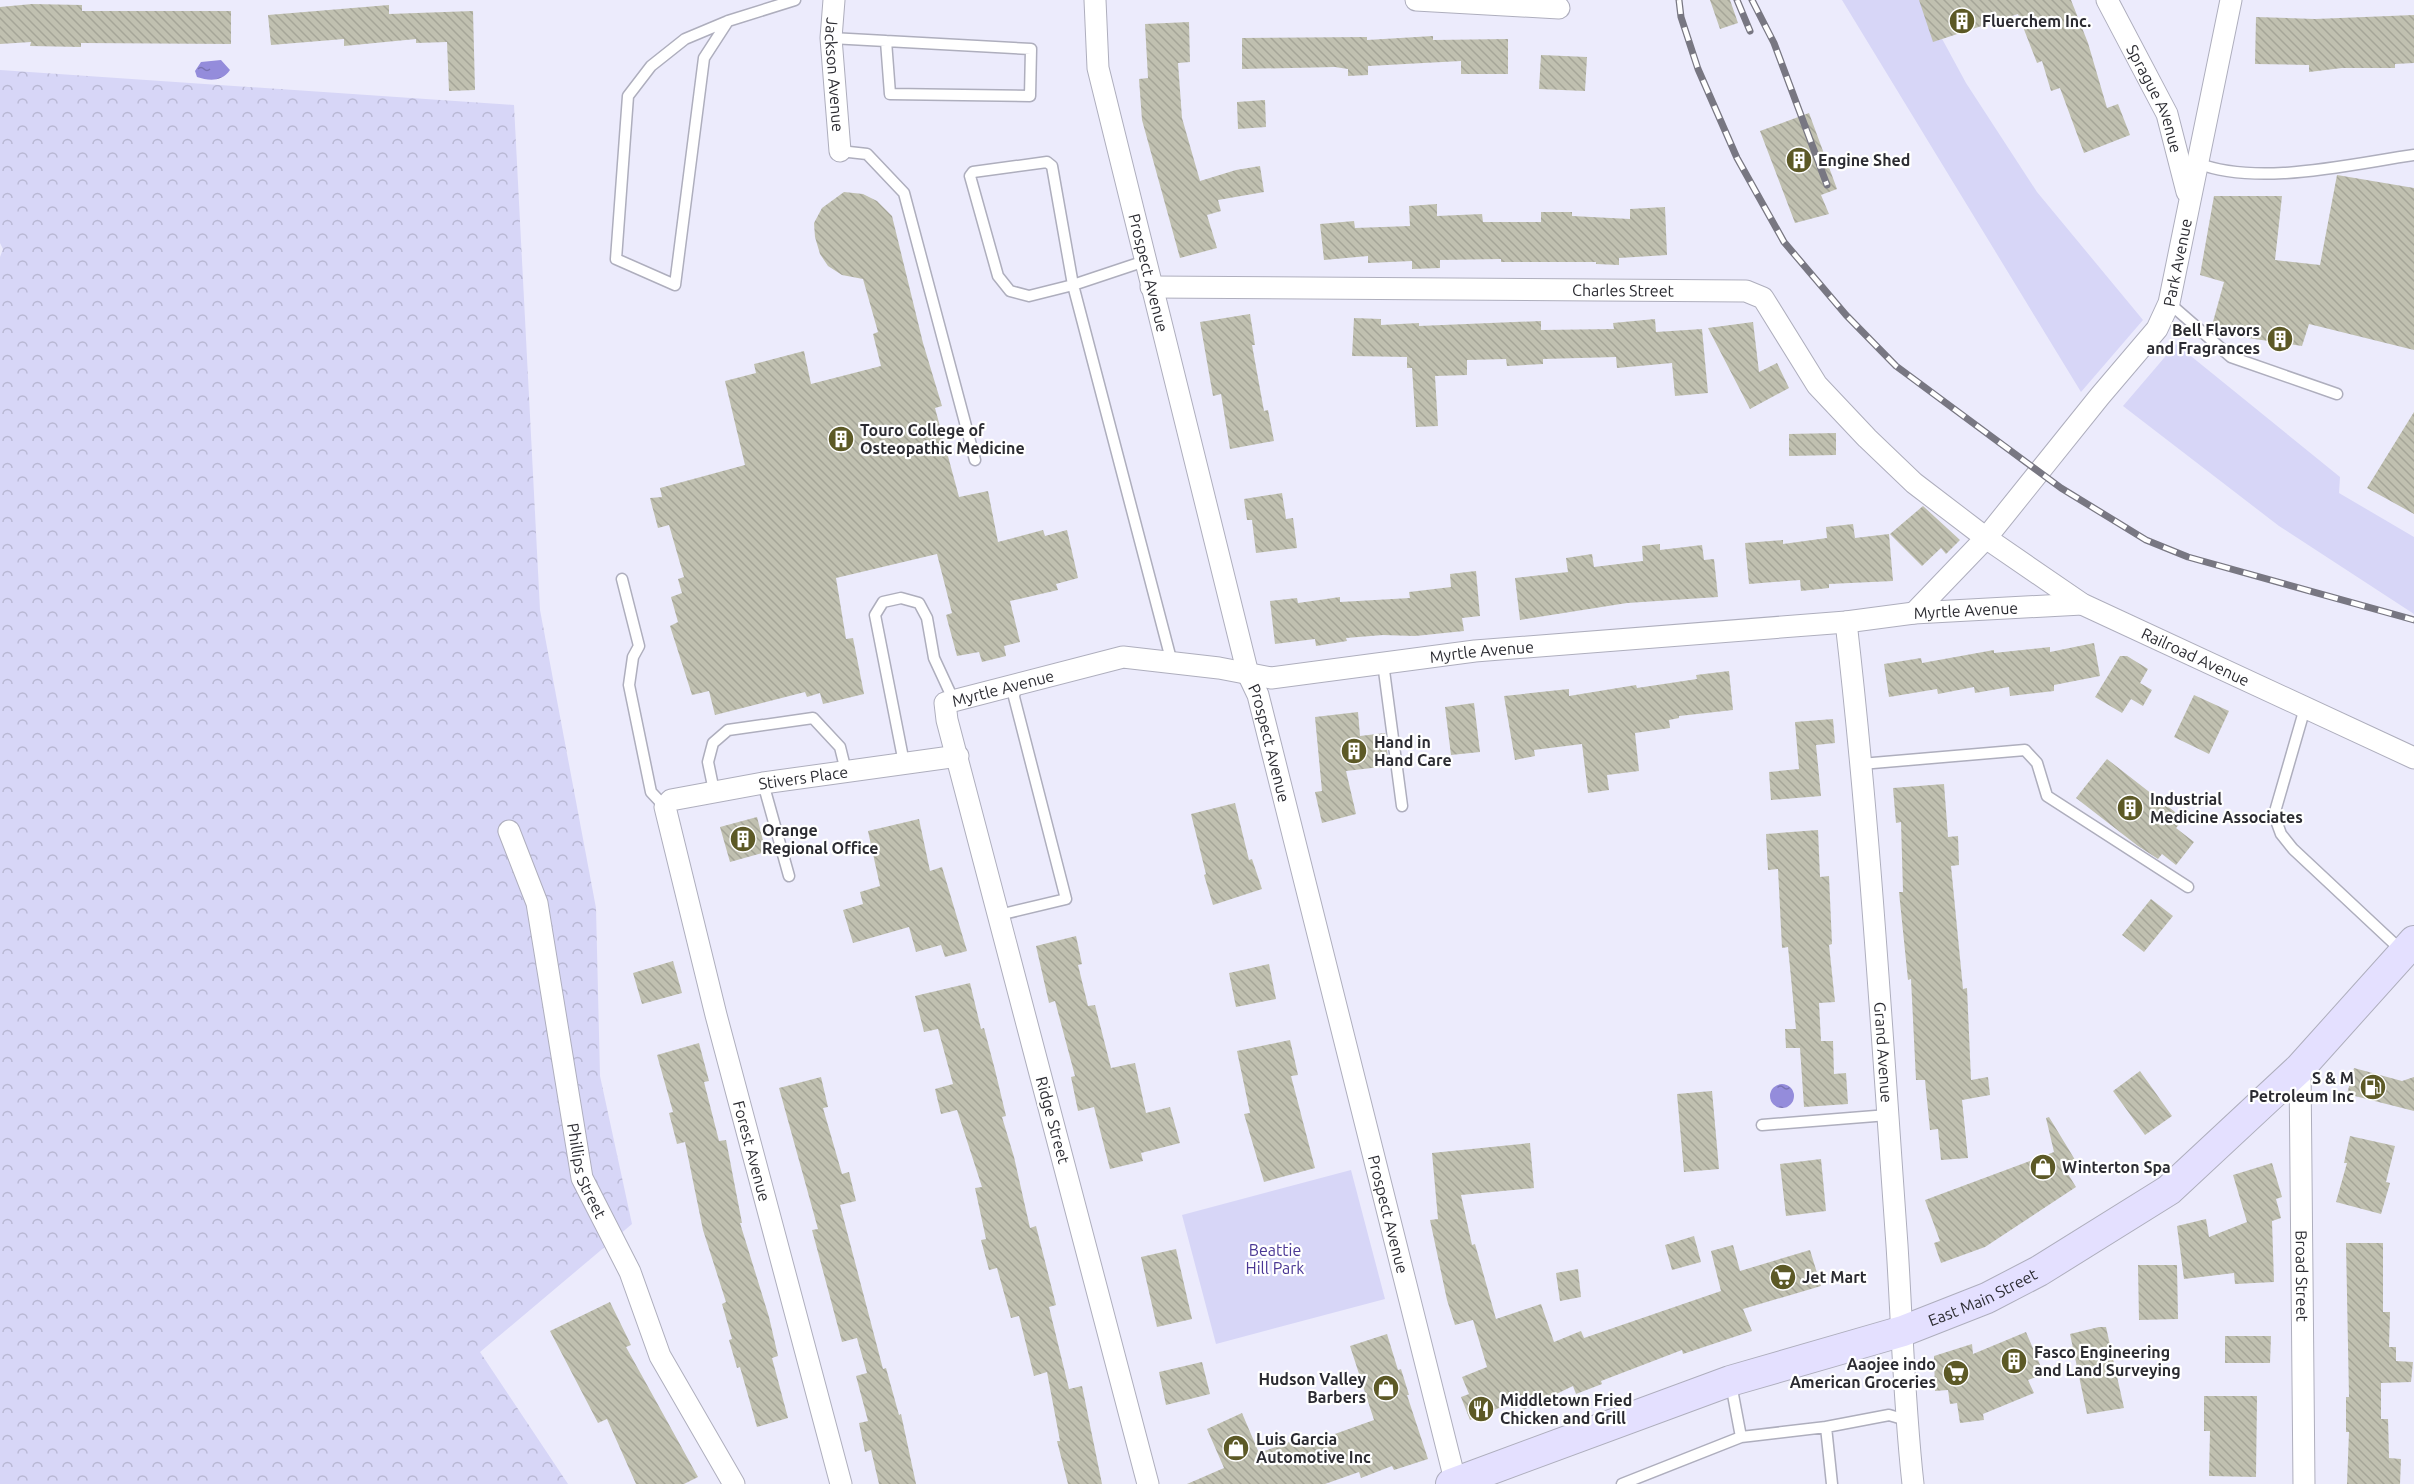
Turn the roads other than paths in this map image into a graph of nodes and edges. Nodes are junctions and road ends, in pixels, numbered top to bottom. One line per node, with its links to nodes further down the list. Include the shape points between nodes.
1 (795, 0): 8 (lane)
2 (834, 0): 9 (street, Jackson Avenue)
3 (1095, 0): 15 (street, Prospect Avenue, via 1098,68)
4 (1416, 0): 7 (street)
5 (2107, 0): 14 (street, Sprague Avenue, via 2167,114)
6 (2231, 0): 13 (street, Park Avenue)
7 (1559, 8)
8 (728, 21): 8 (lane, via 704,58 675,285 616,259 628,96 651,66 685,39)
9 (831, 38): 10 (lane); 11 (street, Jackson Avenue)
10 (886, 41): 10 (lane, via 1031,49 1030,96 890,94)
11 (840, 151): 20 (lane, via 867,154 904,193)
12 (2414, 155): 13 (lane, via 2249,173)
13 (2197, 163): 14 (street, Park Avenue)
14 (2189, 200): 18 (street, Park Avenue)
15 (1145, 261): 16 (lane); 17 (street, Prospect Avenue)
16 (1073, 285): 16 (lane, via 1052,166 1047,162 973,172 970,179 998,276 1010,291 1029,296); 26 (lane)
17 (1151, 287): 21 (street, Charles Street, via 1746,291 1763,298 1817,385 1867,438 1914,483); 28 (street, Prospect Avenue)
18 (2169, 303): 19 (lane, via 2231,357); 21 (street, Park Avenue, via 2157,329)
19 (2337, 394)
20 (975, 460)
21 (1986, 538): 23 (street, Railroad Avenue); 24 (street)
22 (622, 579): 40 (lane, via 639,646 633,657 629,685 651,792)
23 (2082, 604): 24 (street, Myrtle Avenue); 31 (street, Railroad Avenue)
24 (1914, 613): 25 (street, Myrtle Avenue)
25 (1846, 622): 27 (street, Myrtle Avenue, via 1486,650); 35 (street, Grand Avenue)
26 (1172, 663): 28 (street, Myrtle Avenue); 29 (street, Myrtle Avenue, via 1124,657)
27 (1383, 663): 28 (street, Myrtle Avenue, via 1271,678); 39 (lane)
28 (1248, 674): 54 (street, Prospect Avenue, via 1257,695)
29 (1016, 685): 30 (street, Myrtle Avenue); 44 (lane, via 1014,697 1066,899)
30 (953, 699): 32 (street, Myrtle Avenue, via 945,703); 34 (lane, via 934,658 927,618 919,603 901,598 883,602 875,615)
31 (2305, 708): 33 (street, Railroad Avenue); 45 (lane, via 2274,815 2281,834 2390,937)
32 (958, 756): 34 (street, Stivers Place); 44 (street, Ridge Street)
33 (2414, 758)
34 (904, 763): 36 (street, Stivers Place)
35 (1861, 764): 43 (lane, via 2025,750 2037,763 2047,796); 47 (street, Grand Avenue)
36 (846, 771): 37 (street, Stivers Place); 38 (lane, via 840,747 813,718 728,730 713,742 708,762)
37 (763, 783): 38 (street, Stivers Place); 42 (lane)
38 (714, 791): 40 (street, Stivers Place, via 671,800)
39 (1402, 806)
40 (665, 812): 56 (street, Forest Avenue)
41 (509, 831): 55 (street, Phillips Street, via 537,903 582,1178 630,1272 660,1356)
42 (789, 876)
43 (2188, 887)
44 (999, 915): 57 (street, Ridge Street)
45 (2409, 947): 46 (main road, East Main Street)
46 (2300, 1068): 49 (main road, East Main Street, via 2169,1190 2039,1271 1987,1298); 61 (street, Broad Street)
47 (1888, 1115): 48 (lane); 49 (street, Grand Avenue)
48 (1762, 1125)
49 (1903, 1330): 50 (main road, East Main Street); 51 (street, Grand Avenue)
50 (1730, 1381): 53 (lane); 54 (main road, East Main Street)
51 (1906, 1420): 52 (lane, via 1889,1415); 60 (street, Grand Avenue)
52 (1826, 1427): 53 (lane); 59 (lane)
53 (1741, 1437): 58 (lane)
54 (1454, 1483)
55 (734, 1484)
56 (841, 1484)
57 (1148, 1484)
58 (1622, 1484)
59 (1832, 1484)
60 (1913, 1484)
61 (2304, 1484)

